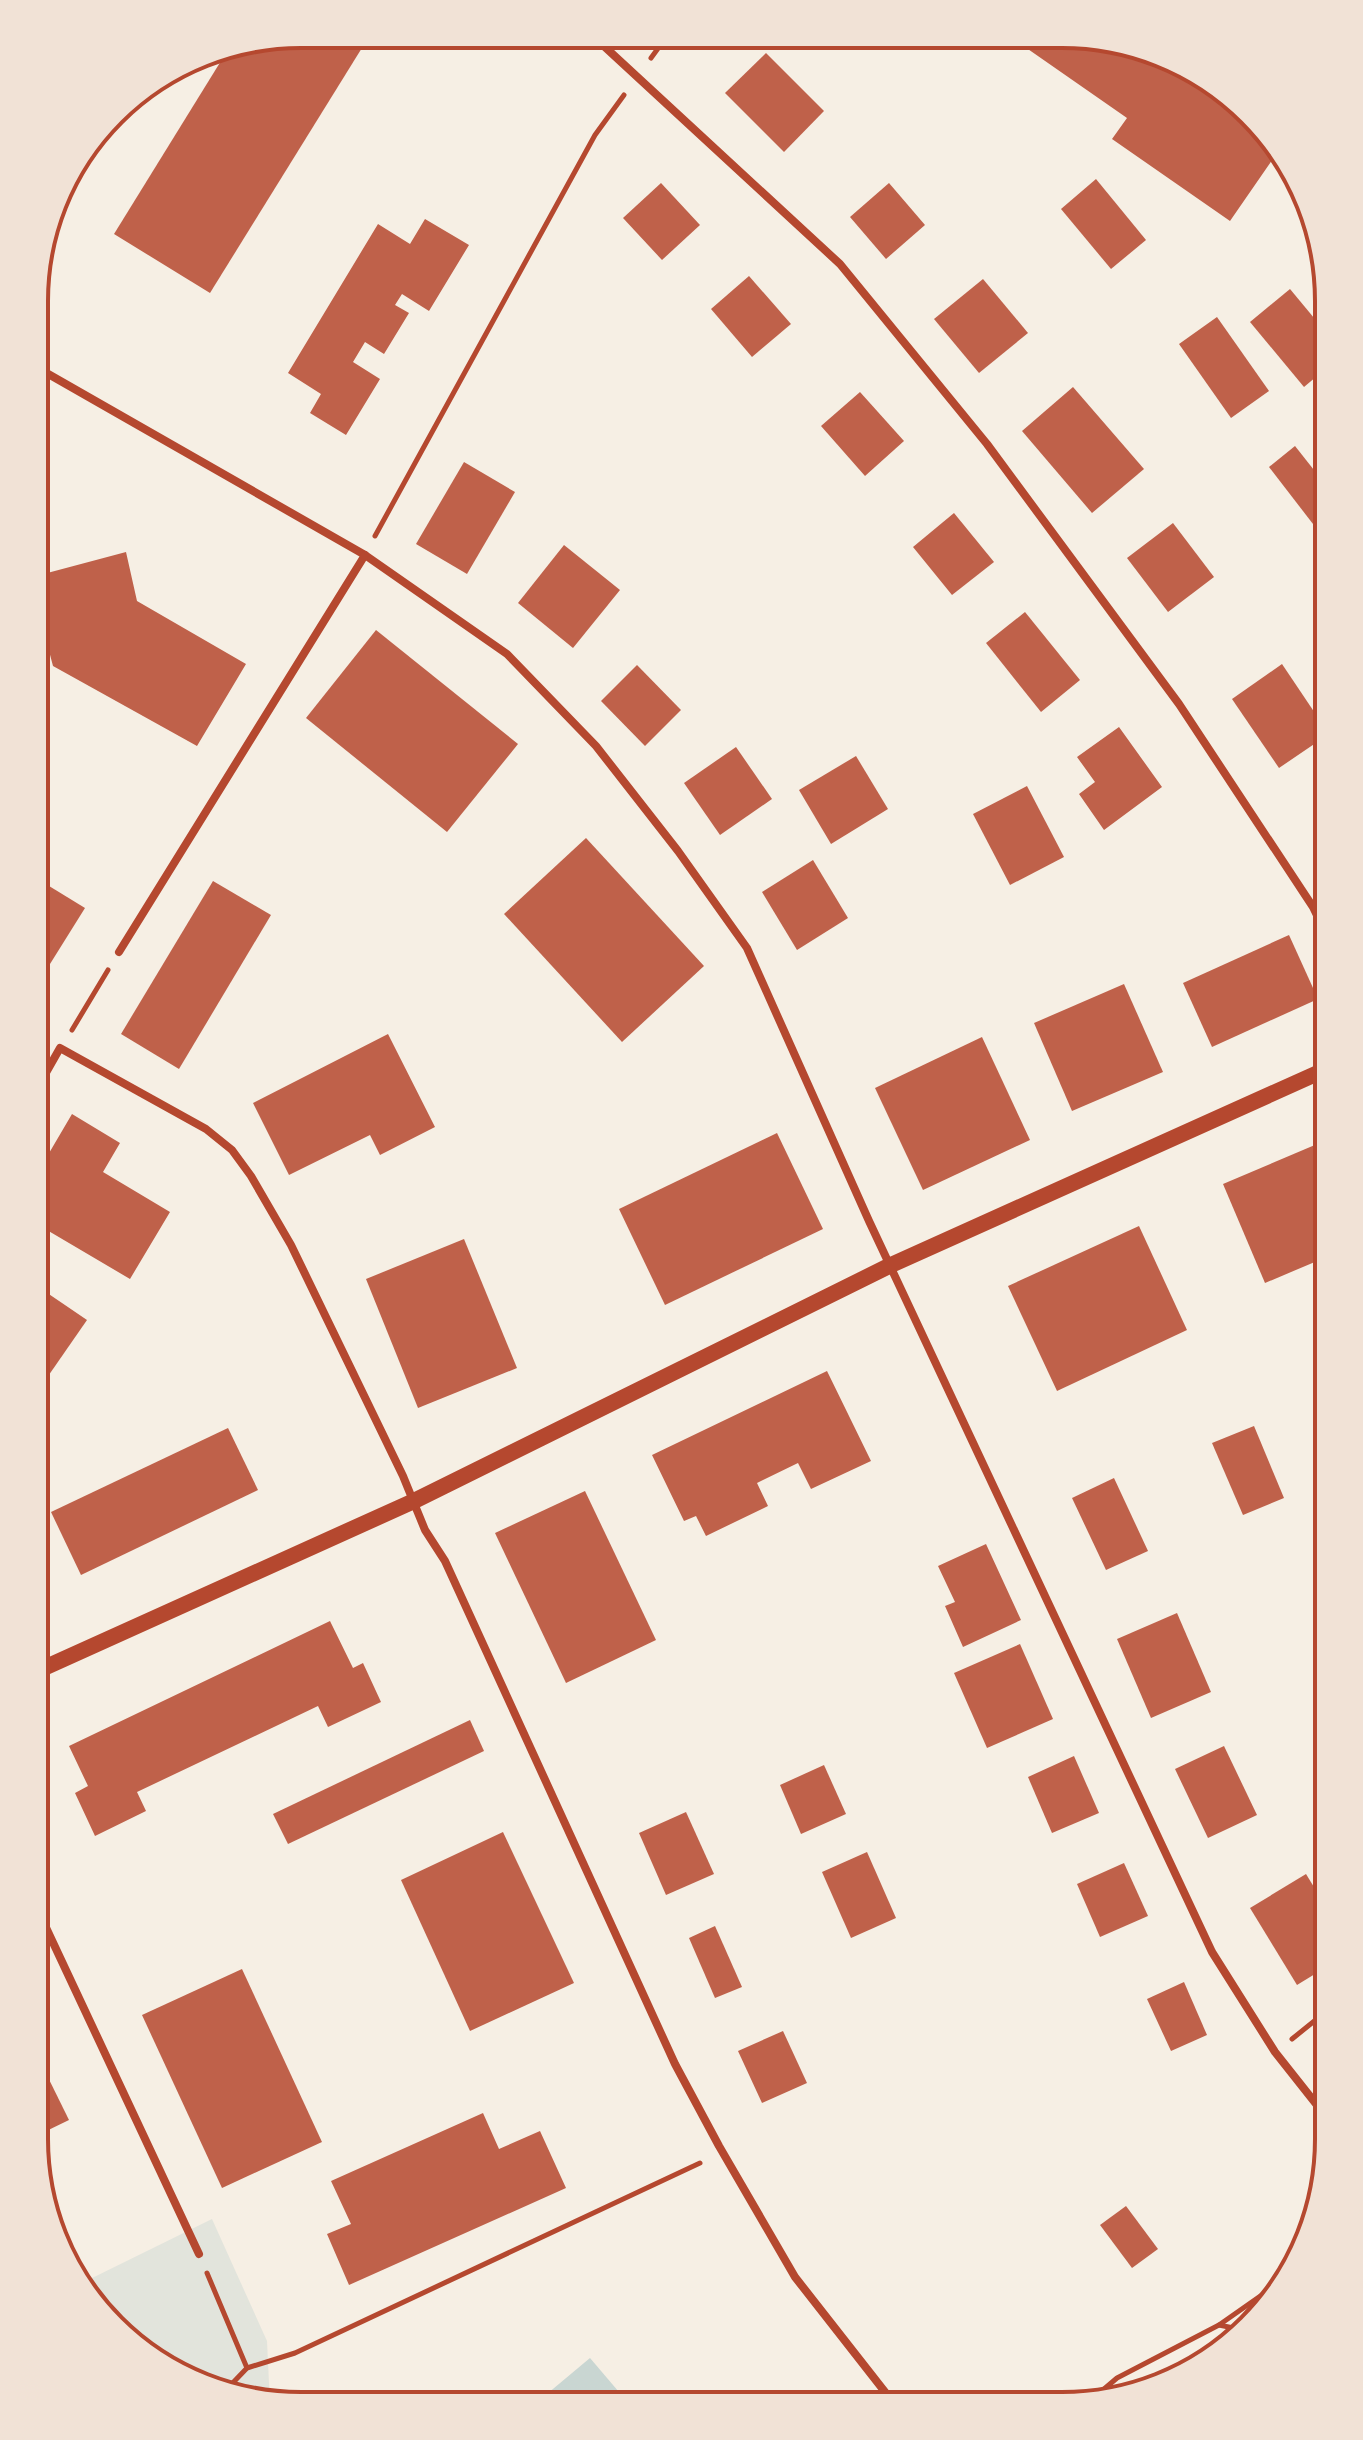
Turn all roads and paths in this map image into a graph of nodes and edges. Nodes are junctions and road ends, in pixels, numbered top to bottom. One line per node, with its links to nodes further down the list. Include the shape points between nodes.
1 (607, 48): 2 (street)
2 (638, 75): 4 (path, via 595,135); 5 (street, via 840,264 987,444 1179,704)
3 (48, 374): 4 (street)
4 (365, 555): 6 (street); 10 (street, via 507,654 596,746 678,851 747,948)
5 (1315, 910)
6 (119, 952): 7 (path)
7 (60, 1048): 8 (street); 11 (street, via 206,1129 232,1150 291,1245)
8 (48, 1069)
9 (1315, 1074): 10 (main road)
10 (891, 1265): 11 (main road); 15 (street, via 1212,1952)
11 (414, 1501): 12 (main road); 25 (street, via 682,2078 795,2277)
12 (48, 1666)
13 (48, 1932): 18 (street)
14 (1314, 2021): 15 (path)
15 (1275, 2052): 16 (street)
16 (1314, 2101)
17 (700, 2163): 22 (path, via 295,2353)
18 (199, 2254): 22 (path)
19 (1260, 2296): 20 (path)
20 (1219, 2325): 21 (path); 24 (path)
21 (1231, 2327)
22 (247, 2368): 23 (path)
23 (233, 2382)
24 (1106, 2388)
25 (885, 2392)

